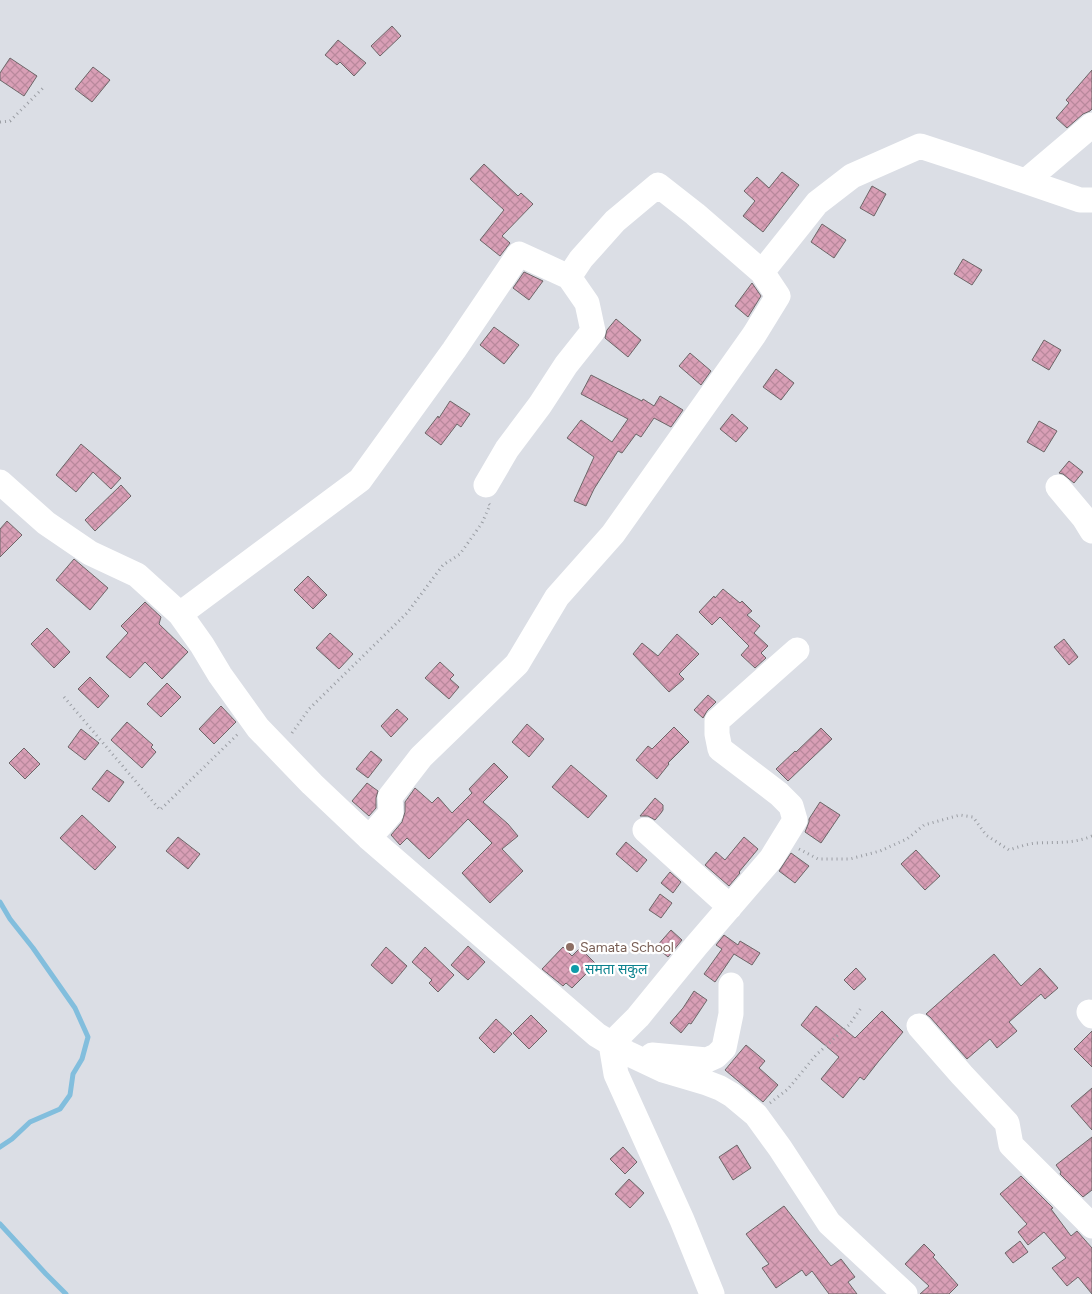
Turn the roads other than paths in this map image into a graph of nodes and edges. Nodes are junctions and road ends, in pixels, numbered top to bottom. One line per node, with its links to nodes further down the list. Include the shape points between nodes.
1 (1092, 125): 2 (street)
2 (1026, 182): 3 (street, via 1080,200); 4 (street, via 920,146 852,176 817,203)
3 (1092, 200)
4 (762, 272): 5 (street, via 658,185 615,221); 13 (street, via 778,296 754,335 614,534 557,597 517,664 421,757 390,797 391,813)
5 (569, 277): 7 (street, via 587,303 593,331 507,449); 10 (street, via 518,254 454,350 360,480)
6 (0, 482): 10 (street, via 46,523 90,552 137,575)
7 (486, 485)
8 (1058, 487): 9 (street)
9 (1092, 531)
10 (180, 614): 13 (street, via 258,728)
11 (797, 650): 14 (street, via 717,720 720,749 791,806 795,820 771,859)
12 (645, 830): 14 (street)
13 (369, 838): 17 (street, via 597,1035)
14 (730, 907): 17 (street, via 638,1017)
15 (731, 985): 17 (street, via 731,1014 724,1048 716,1056 707,1060)
16 (919, 1026): 18 (street, via 1007,1123 1012,1145)
17 (619, 1049): 19 (street, via 616,1074); 20 (street, via 663,1070 708,1082 732,1095 756,1115 829,1223)
18 (1092, 1226)
19 (712, 1294)
20 (905, 1294)

